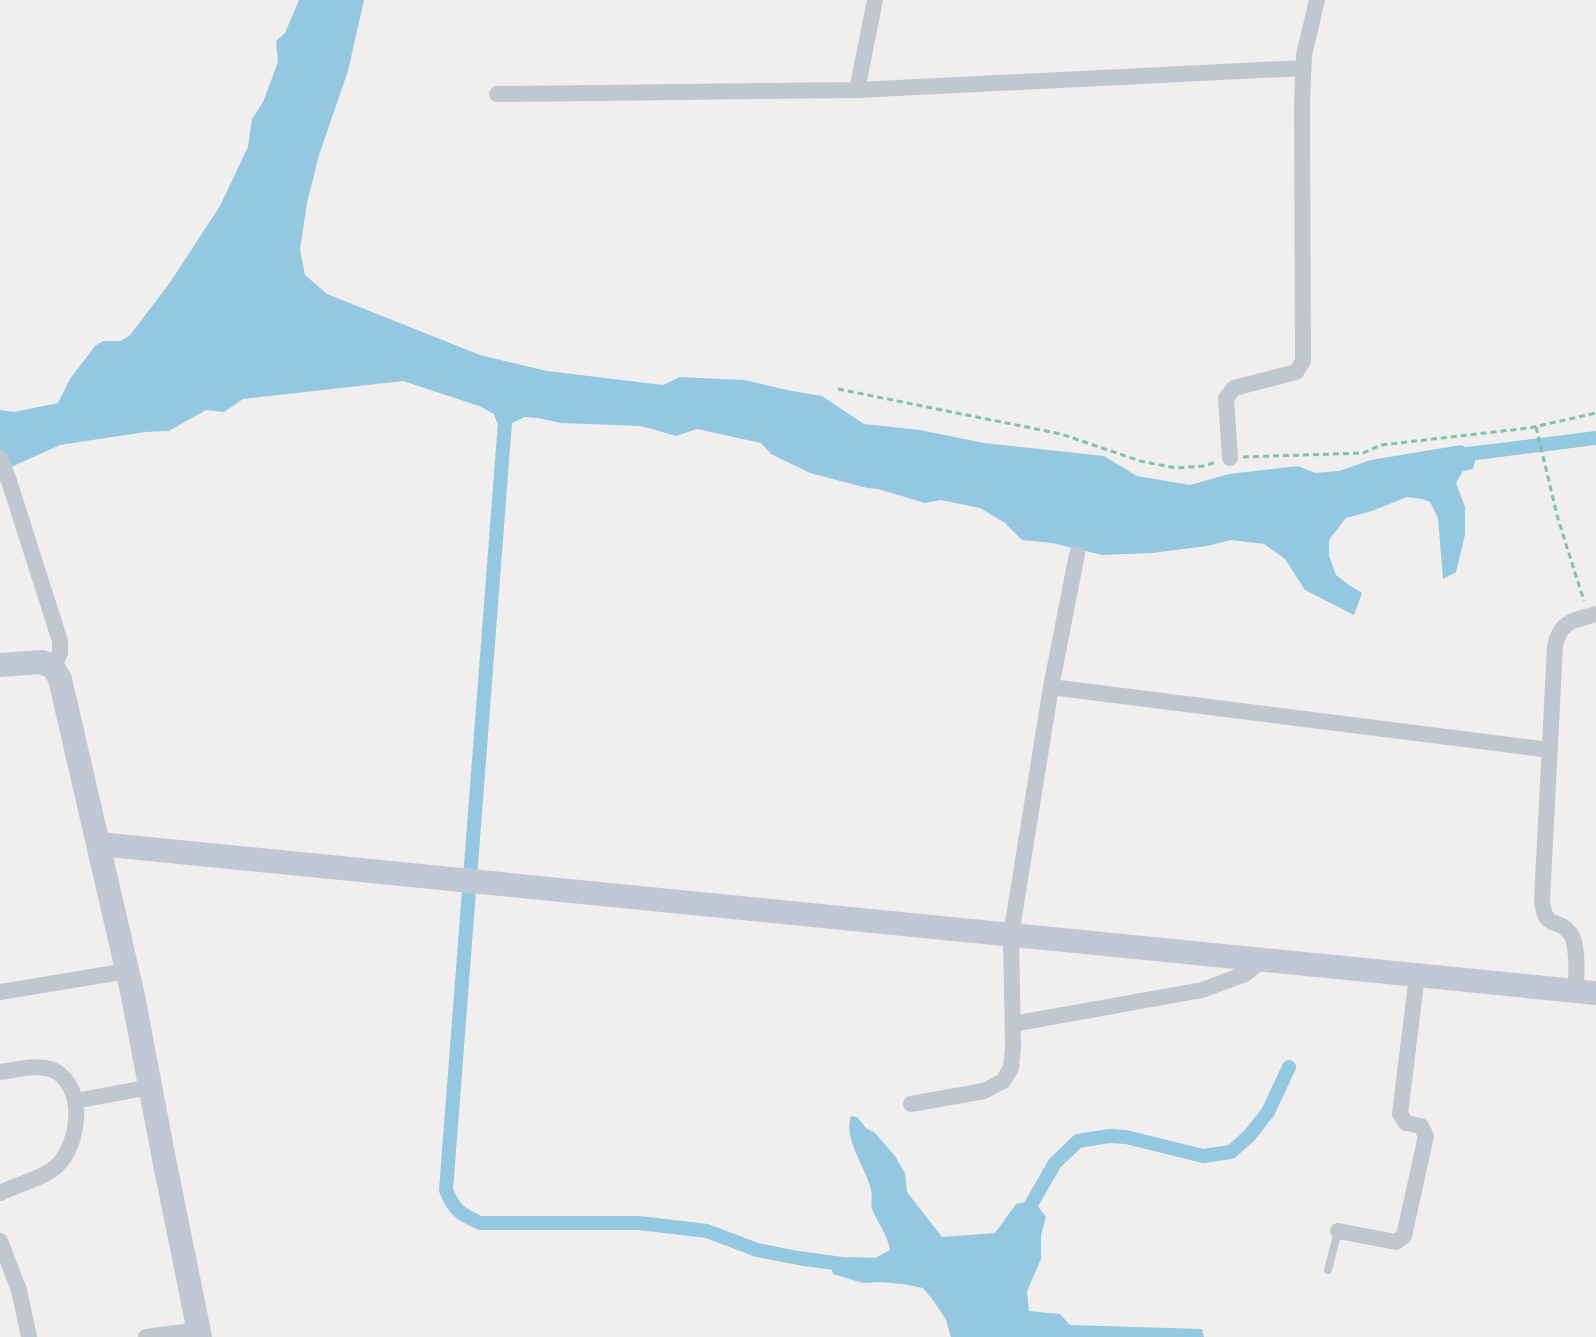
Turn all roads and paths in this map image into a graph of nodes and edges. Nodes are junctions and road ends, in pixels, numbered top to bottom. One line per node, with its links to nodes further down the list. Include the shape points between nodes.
1 (875, 0): 4 (street)
2 (1317, 0): 3 (street)
3 (1303, 68): 4 (street); 7 (street, via 1303,361 1296,372 1234,388 1226,398)
4 (857, 90): 5 (street)
5 (497, 94)
6 (1536, 427): 10 (path, via 1558,519)
7 (1230, 458)
8 (3, 465): 12 (street, via 60,641)
9 (1077, 554): 13 (street)
10 (1593, 615): 14 (street, via 1575,620 1558,634)
11 (0, 665): 12 (street, via 42,662)
12 (53, 667): 15 (street)
13 (1051, 687): 14 (street); 16 (street)
14 (1550, 750): 21 (street, via 1543,914 1569,932)
15 (99, 844): 16 (street); 18 (street)
16 (1011, 935): 17 (street); 22 (street)
17 (1263, 960): 19 (street); 22 (street, via 1245,974 1202,990)
18 (127, 971): 20 (street); 24 (street)
19 (1417, 975): 21 (street); 28 (street, via 1400,1114 1406,1123 1421,1126 1426,1136 1404,1236 1396,1242)
20 (0, 992)
21 (1586, 992)
22 (1013, 1024): 26 (street, via 1011,1068 1003,1081 984,1091)
23 (0, 1072): 25 (street, via 42,1067 55,1071)
24 (150, 1087): 25 (street); 31 (street)
25 (75, 1101): 27 (street, via 74,1133 53,1169)
26 (911, 1104)
27 (0, 1193)
28 (1338, 1231): 30 (lane)
29 (0, 1241): 32 (street, via 19,1290)
30 (1328, 1270)
31 (199, 1333): 33 (street)
32 (29, 1337)
33 (146, 1337)

